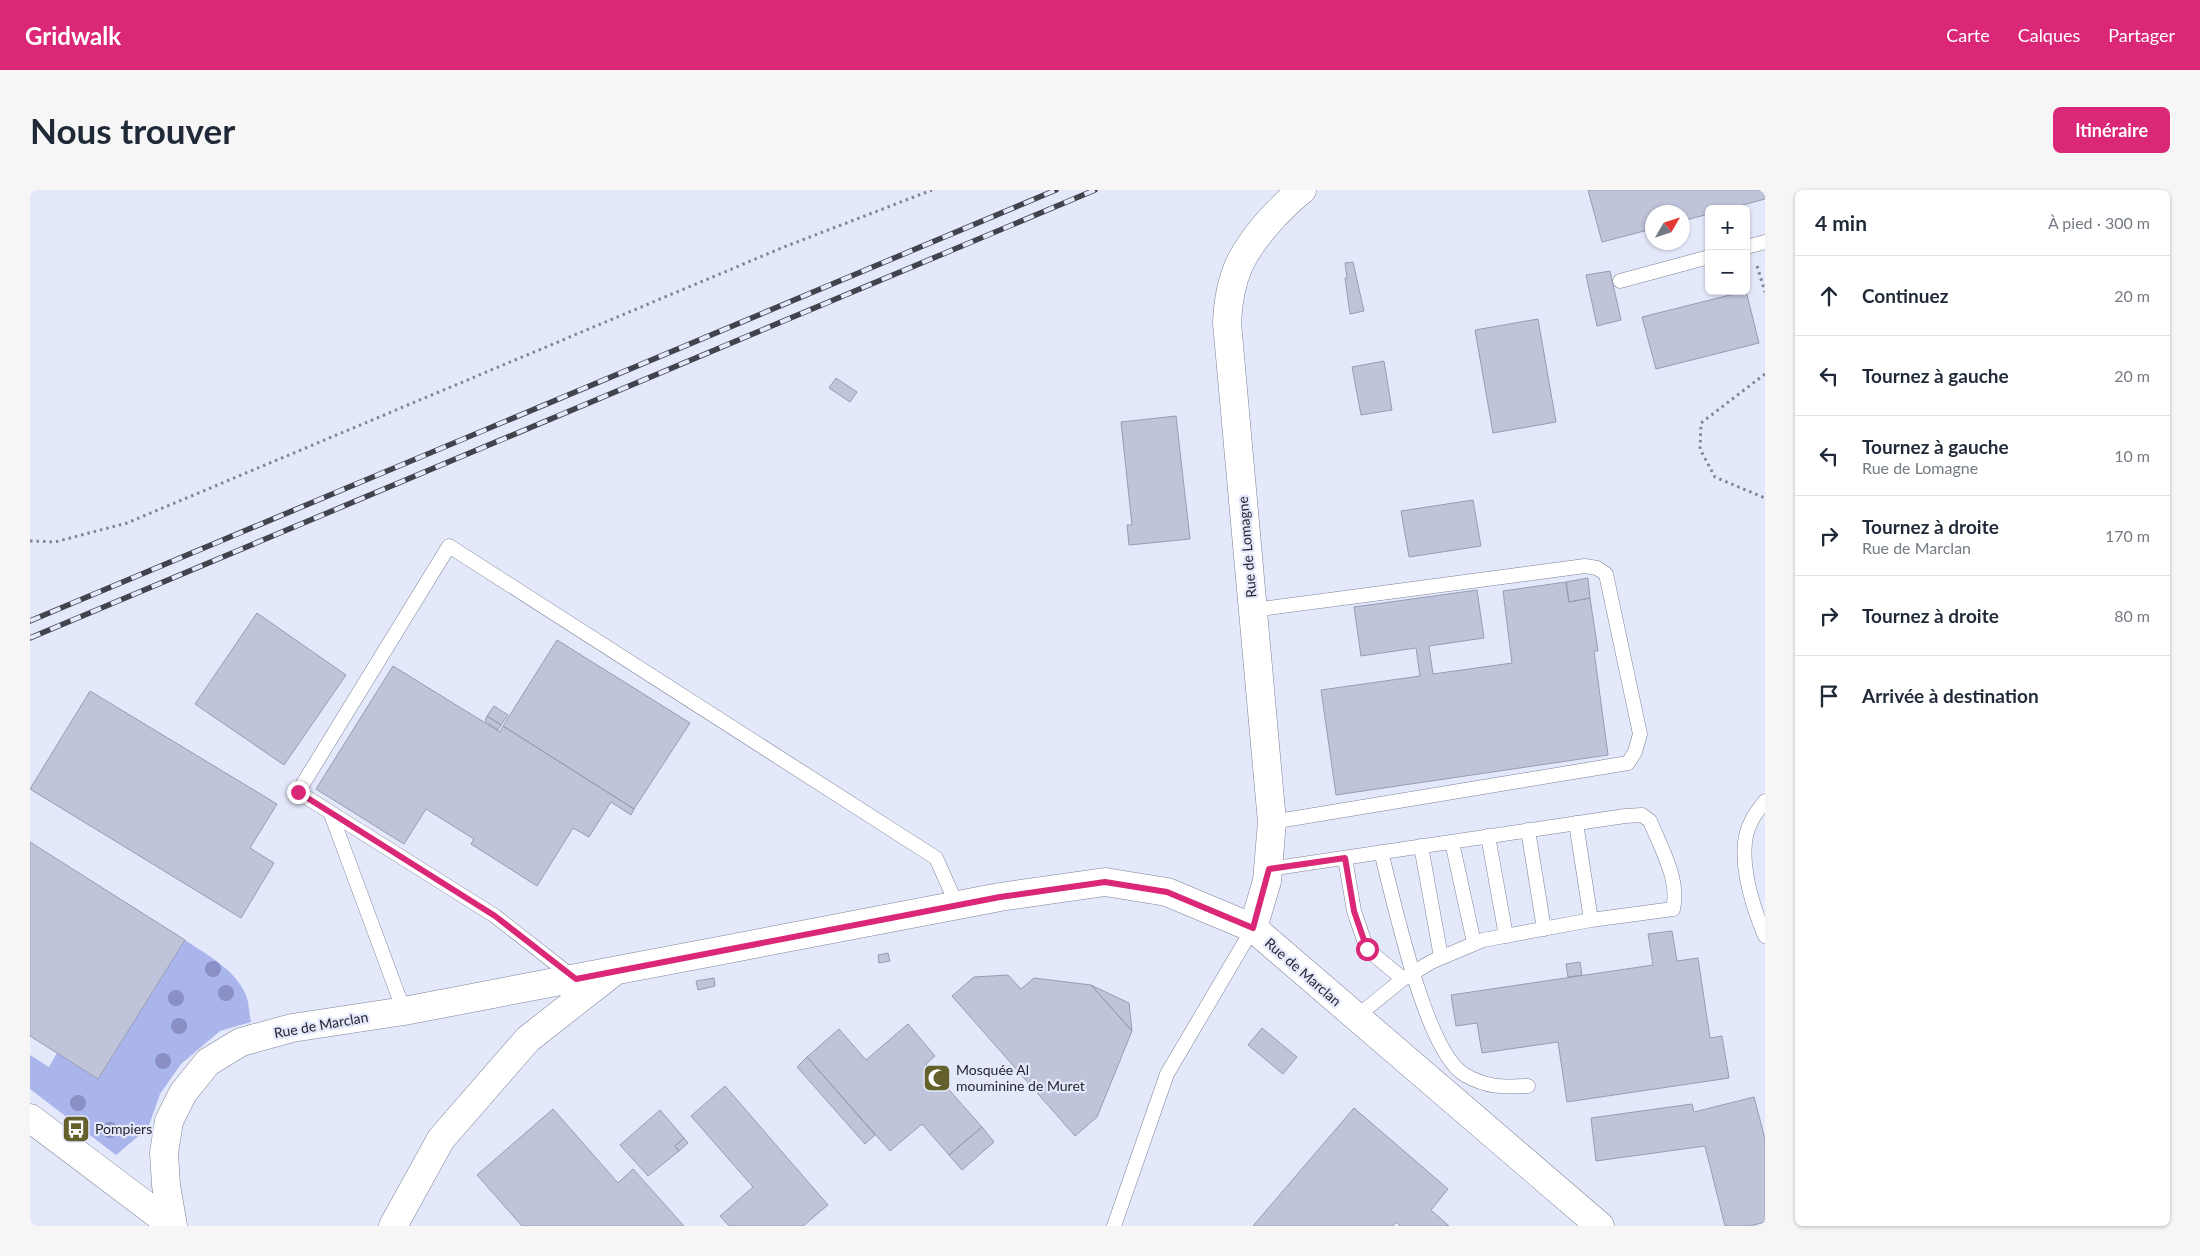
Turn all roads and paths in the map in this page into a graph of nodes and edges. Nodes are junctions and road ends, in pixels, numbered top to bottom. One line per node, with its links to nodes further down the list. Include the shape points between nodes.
1 (932, 190): 9 (path, via 775,250 127,523 55,542)
2 (1302, 190): 10 (street, Rue de Lomagne, via 1248,245 1236,267 1228,301 1227,323)
3 (1754, 245): 6 (path)
4 (1705, 258): 5 (lane)
5 (1620, 281)
6 (1765, 292)
7 (1765, 374): 8 (path, via 1701,423 1700,449 1715,477)
8 (1765, 498)
9 (30, 541)
10 (1253, 610): 13 (street, Rue de Lomagne); 13 (lane, via 1585,566 1597,568 1606,574 1640,734 1628,763)
11 (1765, 801): 27 (lane, via 1751,821 1743,852 1755,912)
12 (331, 814): 22 (lane, via 298,792 449,546 936,858); 32 (lane, via 495,916); 33 (lane)
13 (1272, 822): 21 (street, Rue de Lomagne)
14 (1576, 823): 15 (lane); 23 (lane); 23 (lane, via 1642,815 1650,821 1674,882 1676,896 1673,909)
15 (1528, 830): 16 (lane); 25 (lane)
16 (1488, 836): 17 (lane); 26 (lane)
17 (1452, 842): 18 (lane); 28 (lane)
18 (1421, 846): 19 (lane); 29 (lane)
19 (1381, 852): 20 (lane); 31 (lane)
20 (1345, 858): 21 (lane); 31 (lane, via 1354,911 1367,949)
21 (1269, 869): 24 (street, Rue de Lomagne)
22 (957, 905): 24 (street, Rue de Marclan, via 1105,882 1167,892); 30 (street, Rue de Marclan)
23 (1591, 920): 25 (lane)
24 (1253, 928): 34 (street, Rue de Marclan); 39 (lane, via 1167,1074)
25 (1544, 929): 26 (lane)
26 (1506, 936): 28 (lane)
27 (1765, 936)
28 (1474, 943): 29 (lane)
29 (1441, 957): 31 (lane)
30 (614, 972): 32 (street, Rue de Marclan); 38 (street, Rue de Marclan, via 528,1039 441,1139)
31 (1408, 976): 34 (lane); 35 (lane, via 1440,1045 1464,1074 1492,1087)
32 (576, 979): 33 (street, Rue de Marclan)
33 (404, 1011): 37 (street, Rue de Marclan, via 292,1028 240,1042 208,1062 183,1093 168,1121 164,1153)
34 (1356, 1017): 40 (street, Rue de Marclan)
35 (1528, 1086)
36 (30, 1118): 37 (street, Rue de Marclan)
37 (173, 1226)
38 (392, 1226)
39 (1114, 1226)
40 (1600, 1226)

